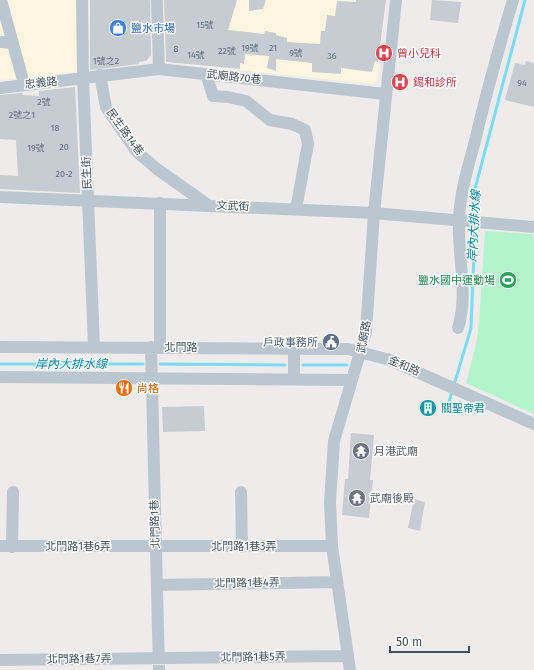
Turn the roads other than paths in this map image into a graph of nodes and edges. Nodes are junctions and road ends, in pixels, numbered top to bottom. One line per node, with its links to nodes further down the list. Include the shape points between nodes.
1 (1, 0): 7 (street)
2 (82, 0): 11 (street, 民生街)
3 (157, 0): 8 (street)
4 (396, 0): 14 (street, 武廟路)
5 (513, 0): 21 (street, via 464,186)
6 (0, 42): 7 (street)
7 (13, 43): 12 (street)
8 (159, 69): 9 (street, 武廟路70巷); 10 (street, 武廟路70巷)
9 (206, 74): 14 (street, 武廟路70巷); 19 (street, via 213,96 246,101 270,120 292,124 306,130 308,144)
10 (100, 76): 11 (street, 武廟路70巷); 18 (street, 民生路14巷, via 106,107 137,152)
11 (83, 78): 12 (street, 忠義路); 16 (street, 民生街)
12 (24, 84): 13 (street, 忠義路)
13 (0, 88)
14 (385, 94): 20 (street, 武廟路)
15 (0, 197): 16 (street, 文武街)
16 (89, 200): 17 (street, 文武街); 24 (street, 民生街)
17 (160, 203): 18 (street, 文武街); 26 (street, 北門路1巷)
18 (208, 205): 19 (street, 文武街)
19 (296, 209): 20 (street, 文武街)
20 (374, 213): 21 (street, 文武街); 28 (street, 武廟路, via 366,332)
21 (462, 220): 22 (street, 文武街); 23 (street, via 463,276 461,318)
22 (534, 227)
23 (458, 328)
24 (94, 346): 25 (street, 北門路); 26 (street, 北門路)
25 (0, 347)
26 (156, 347): 27 (street, 北門路); 30 (street, 北門路1巷)
27 (294, 347): 28 (street, 北門路); 31 (street)
28 (362, 351): 32 (street, 武廟路); 33 (street, 金和路, via 390,360)
29 (0, 377): 30 (street)
30 (152, 378): 31 (street); 37 (street, 北門路1巷)
31 (294, 378): 32 (street)
32 (351, 380): 39 (street, 武廟路, via 334,441 330,502)
33 (534, 424)
34 (13, 492): 36 (street)
35 (241, 492): 38 (street)
36 (6, 546): 37 (street, 北門路1巷6弄)
37 (156, 546): 38 (street, 北門路1巷3弄); 41 (street, 北門路1巷)
38 (242, 546): 39 (street, 北門路1巷3弄)
39 (332, 546): 40 (street, 武廟路)
40 (337, 582): 41 (street, 北門路1巷4弄); 42 (street, 武廟路)
41 (157, 585): 44 (street, 北門路1巷)
42 (347, 656): 44 (street, 北門路1巷5弄); 45 (street, 武廟路)
43 (0, 660): 44 (street, 北門路1巷7弄)
44 (159, 664)
45 (350, 670)

